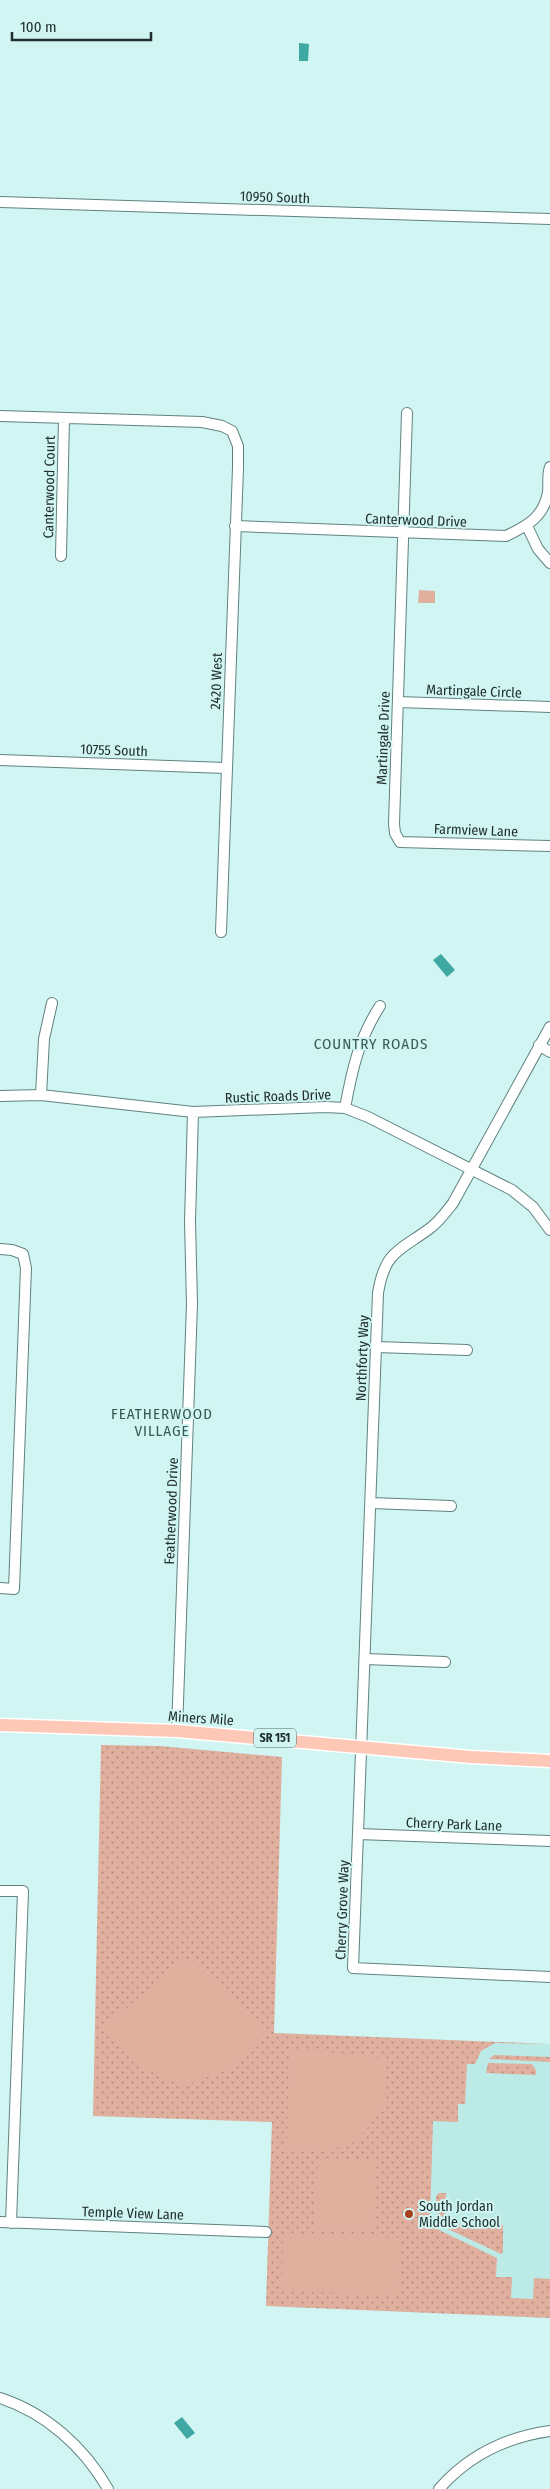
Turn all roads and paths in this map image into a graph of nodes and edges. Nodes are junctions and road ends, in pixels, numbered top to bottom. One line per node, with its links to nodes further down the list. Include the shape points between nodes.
1 (0, 202): 2 (street, 10950 South)
2 (550, 219)
3 (407, 413): 9 (street, Martingale Drive)
4 (0, 416): 5 (street)
5 (64, 418): 7 (street, 2420 West, via 202,422 232,431 238,446); 10 (street, Canterwood Court)
6 (550, 468): 8 (street, Canterwood Drive, via 548,493 540,514)
7 (235, 526): 9 (street, Canterwood Drive); 15 (street, 2420 West)
8 (527, 526): 9 (street, Canterwood Drive, via 506,536); 11 (street, via 538,550)
9 (403, 533): 12 (street, Martingale Drive)
10 (61, 556)
11 (550, 563)
12 (398, 702): 13 (street, Martingale Circle); 16 (street, Martingale Drive, via 394,824)
13 (550, 707)
14 (0, 760): 15 (street, 10755 South)
15 (226, 768): 18 (street, 2420 West)
16 (400, 842): 17 (street, Farmview Lane)
17 (550, 846)
18 (221, 932)
19 (52, 1003): 24 (street, via 44,1039)
20 (380, 1006): 26 (street, via 359,1045)
21 (550, 1027): 22 (street, Northforty Way)
22 (539, 1046): 23 (street); 28 (street, Northforty Way)
23 (550, 1052)
24 (41, 1095): 25 (street, Rustic Roads Drive); 27 (street, Rustic Roads Drive)
25 (0, 1096)
26 (345, 1108): 27 (street, Rustic Roads Drive, via 325,1106); 28 (street, Rustic Roads Drive, via 368,1116)
27 (193, 1112): 39 (street, Featherwood Drive, via 192,1304)
28 (472, 1169): 29 (street, Rustic Roads Drive, via 520,1195); 31 (street, Northforty Way, via 443,1217 407,1242 386,1264 378,1293)
29 (550, 1230)
30 (0, 1249): 35 (street, via 23,1254 26,1268 14,1588)
31 (376, 1347): 32 (street); 33 (street, Northforty Way)
32 (467, 1350)
33 (370, 1504): 34 (street); 36 (street, Northforty Way)
34 (451, 1506)
35 (0, 1588)
36 (365, 1659): 37 (street); 40 (street, Northforty Way)
37 (445, 1662)
38 (0, 1725): 39 (main road, Miners Mile / SR 151)
39 (177, 1731): 40 (main road, Miners Mile / SR 151)
40 (361, 1746): 41 (main road, Miners Mile / SR 151); 42 (street, Cherry Grove Way)
41 (550, 1761)
42 (358, 1834): 43 (street, Cherry Park Lane); 45 (street, Cherry Grove Way, via 354,1968)
43 (550, 1842)
44 (0, 1891): 47 (street, via 23,1891)
45 (550, 1977)
46 (0, 2222): 47 (street, Temple View Lane)
47 (11, 2223): 48 (street, Temple View Lane)
48 (266, 2232)
49 (0, 2398): 51 (street, via 34,2413 60,2431 83,2453)
50 (550, 2431): 52 (street, via 493,2447 468,2462)
51 (108, 2489)
52 (439, 2489)

